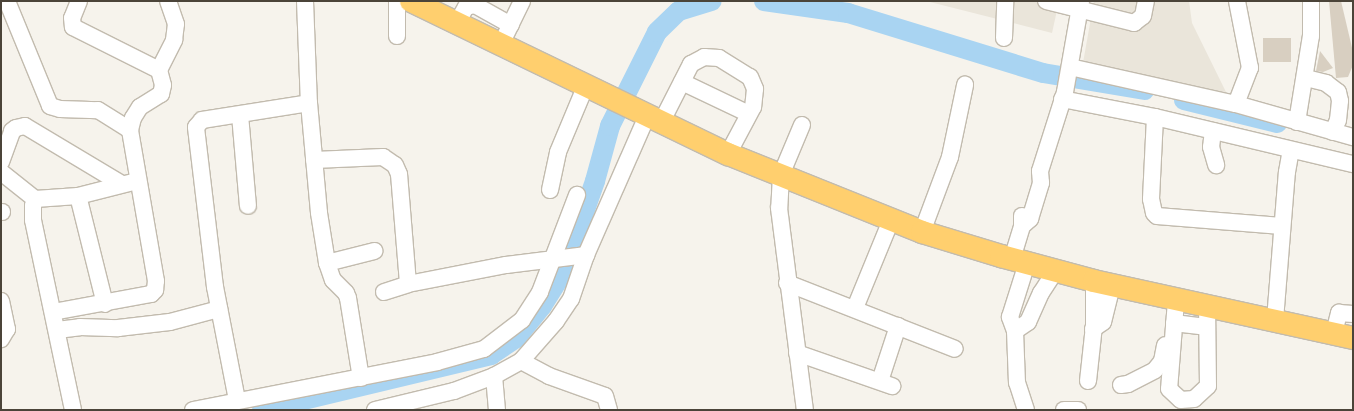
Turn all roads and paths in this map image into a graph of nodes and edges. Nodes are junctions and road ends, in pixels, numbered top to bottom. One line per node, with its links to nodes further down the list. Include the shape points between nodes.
1 (7, 1): 34 (street, via 50,106 102,111)
2 (79, 1): 19 (street, via 72,18 73,27)
3 (168, 1): 19 (street, via 176,24 174,40)
4 (305, 1): 26 (street)
5 (397, 1): 16 (street)
6 (411, 1): 14 (highway)
7 (522, 1): 15 (street)
8 (1005, 1): 17 (street)
9 (1046, 1): 13 (street)
10 (1146, 1): 13 (street, via 1143,16 1134,23)
11 (1237, 1): 27 (street, via 1250,68)
12 (1311, 1): 21 (street, via 1311,36)
13 (1080, 5): 20 (street)
14 (457, 23): 15 (street, via 466,7 475,5); 18 (highway)
15 (511, 25): 18 (street)
16 (397, 36)
17 (1004, 38)
18 (501, 44): 23 (highway)
19 (159, 70): 34 (street, via 163,85 161,94 140,107 133,118)
20 (1069, 71): 25 (street); 27 (street)
21 (1306, 78): 32 (street); 36 (street, via 1326,83 1338,92 1338,120)
22 (682, 82): 28 (street); 28 (street, via 691,64 704,57 719,58 750,77 756,90); 30 (street)
23 (586, 85): 30 (highway); 47 (street, via 558,152)
24 (965, 86): 54 (street, via 950,157)
25 (1064, 95): 31 (street); 58 (street, via 1040,170 1041,183 1030,220 1022,226)
26 (308, 103): 29 (street); 40 (street)
27 (1236, 104): 32 (street)
28 (749, 114): 39 (street)
29 (240, 115): 51 (street); 69 (street, via 202,120 196,127)
30 (651, 116): 39 (highway); 56 (street)
31 (1155, 117): 35 (street); 53 (street, via 1151,199 1157,216)
32 (1297, 122): 36 (street)
33 (802, 125): 45 (street)
34 (130, 130): 46 (street)
35 (1213, 131): 38 (street); 43 (street, via 1211,147)
36 (1333, 132): 37 (street)
37 (1353, 137)
38 (1291, 150): 42 (street); 53 (street, via 1286,172)
39 (728, 154): 45 (highway)
40 (314, 160): 59 (street); 63 (street, via 383,157 395,165 399,174)
41 (1, 162): 46 (street, via 12,131 25,126)
42 (1353, 164)
43 (1216, 165)
44 (1, 172): 50 (street)
45 (781, 175): 52 (highway); 61 (street, via 779,216)
46 (130, 183): 49 (street); 67 (street, via 156,281 155,290 151,294)
47 (550, 190)
48 (577, 195): 57 (street)
49 (78, 196): 50 (street); 67 (street)
50 (35, 199): 70 (street, via 33,220)
51 (248, 206)
52 (892, 218): 54 (highway); 68 (street)
53 (1282, 226): 73 (street)
54 (922, 232): 58 (highway)
55 (374, 251): 59 (street)
56 (582, 256): 57 (street); 82 (street, via 569,302)
57 (557, 261): 63 (street, via 506,265); 84 (street, via 522,320 484,349)
58 (1020, 261): 60 (highway); 77 (street, via 1010,317)
59 (327, 263): 84 (street, via 333,280 346,293)
60 (1056, 270): 62 (highway); 77 (street, via 1040,293 1028,322)
61 (787, 283): 68 (street); 81 (street)
62 (1102, 283): 65 (highway); 85 (street, via 1103,322 1093,329)
63 (408, 284): 64 (street)
64 (384, 292)
65 (1173, 300): 72 (highway); 74 (street); 86 (street, via 1162,362 1149,374)
66 (1, 302): 79 (street, via 7,329)
67 (104, 304): 70 (street)
68 (855, 308): 75 (street)
69 (219, 309): 76 (street, via 170,322 118,328 80,327); 87 (street)
70 (53, 312): 76 (street)
71 (1353, 314): 78 (street, via 1339,313)
72 (1206, 317): 73 (highway); 74 (street); 74 (street, via 1208,386 1194,399 1181,400 1169,389)
73 (1275, 320): 78 (highway)
74 (1174, 324)
75 (898, 326): 80 (street); 81 (street, via 886,383)
76 (57, 330): 88 (street)
77 (1015, 331): 94 (street, via 1017,383)
78 (1343, 336)
79 (1, 339)
80 (955, 349)
81 (797, 353): 93 (street)
82 (521, 361): 83 (street); 92 (street, via 549,376 605,396)
83 (494, 376): 90 (street, via 454,391); 91 (street)
84 (360, 378): 87 (street)
85 (1088, 381)
86 (1121, 384)
87 (237, 400): 89 (street)
88 (73, 410)
89 (193, 410)
90 (378, 410)
91 (497, 410)
92 (609, 410)
93 (805, 410)
94 (1026, 410)
95 (1064, 410): 96 (street)
96 (1078, 410)

